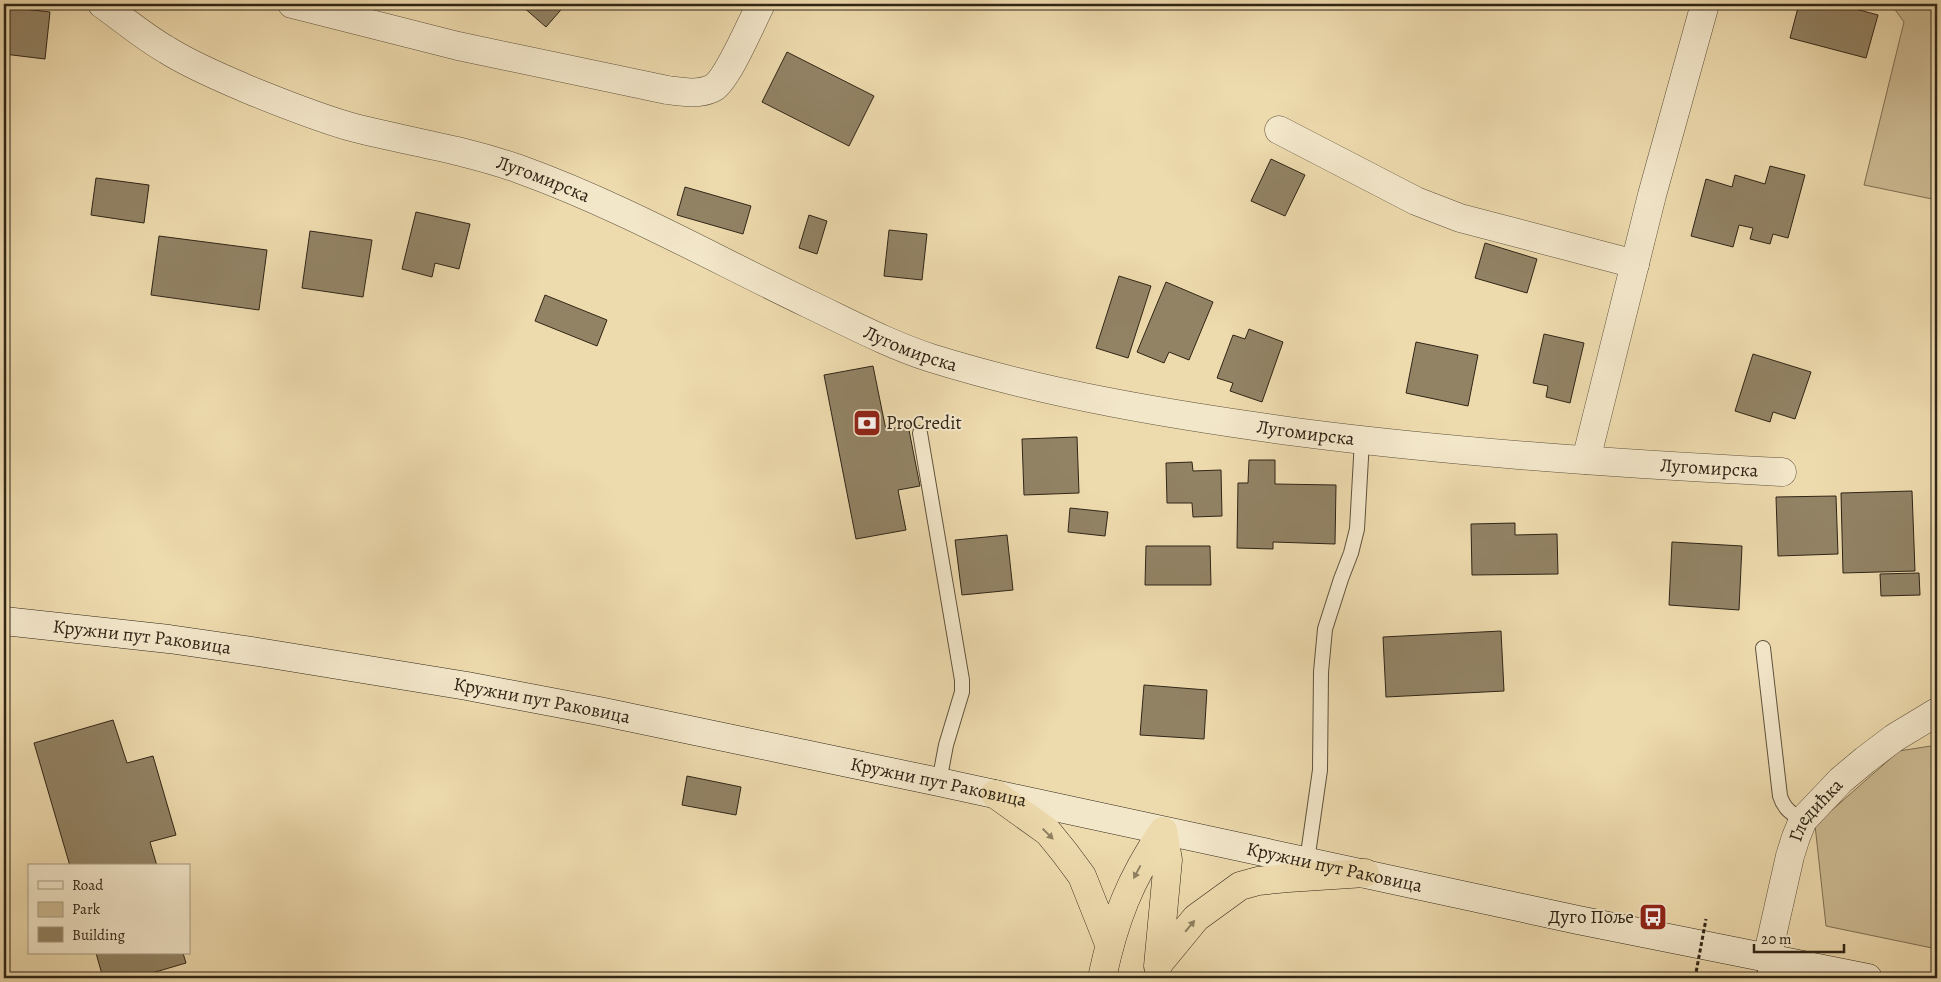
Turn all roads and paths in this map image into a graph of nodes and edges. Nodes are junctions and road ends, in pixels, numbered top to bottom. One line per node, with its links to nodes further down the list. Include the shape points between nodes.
1 (102, 4): 8 (street, Лугомирска, via 167,50 217,76 292,107 351,126 478,156 521,170 593,199 872,335 922,355 1042,389 1116,404 1204,420)
2 (292, 4): 3 (street, via 492,53 692,93 714,87 727,71)
3 (761, 4)
4 (1705, 4): 6 (street)
5 (1278, 130): 6 (street, via 1416,201 1460,218)
6 (1635, 264): 9 (street)
7 (920, 433): 14 (lane, via 962,680 962,692)
8 (1362, 440): 9 (street, Лугомирска); 18 (lane, via 1357,529 1326,629 1321,672 1320,770)
9 (1586, 460): 10 (street, Лугомирска)
10 (1782, 472)
11 (4, 621): 14 (street, Кружни пут Раковица, via 169,639 467,686)
12 (1763, 648): 16 (lane, via 1780,796 1791,814)
13 (1937, 712): 16 (street, Гледићка, via 1865,760)
14 (939, 782): 15 (street, Кружни пут Раковица)
15 (996, 794): 17 (street, Кружни пут Раковица); 21 (highway, one-way to 21, via 1048,832 1065,853 1082,876)
16 (1803, 820): 22 (street, Гледићка, via 1790,856)
17 (1163, 831): 18 (street, Кружни пут Раковица); 21 (highway, one-way to 21, via 1126,896); 23 (highway, via 1168,860)
18 (1307, 861): 19 (street, Кружни пут Раковица)
19 (1365, 873): 22 (street, Кружни пут Раковица, via 1578,920); 23 (highway, one-way to 19, via 1196,918 1240,886 1258,881)
20 (1706, 919): 25 (path, bridge)
21 (1109, 944): 24 (highway)
22 (1766, 968): 26 (street, Кружни пут Раковица)
23 (1157, 971)
24 (1102, 978)
25 (1695, 978)
26 (1868, 978)

